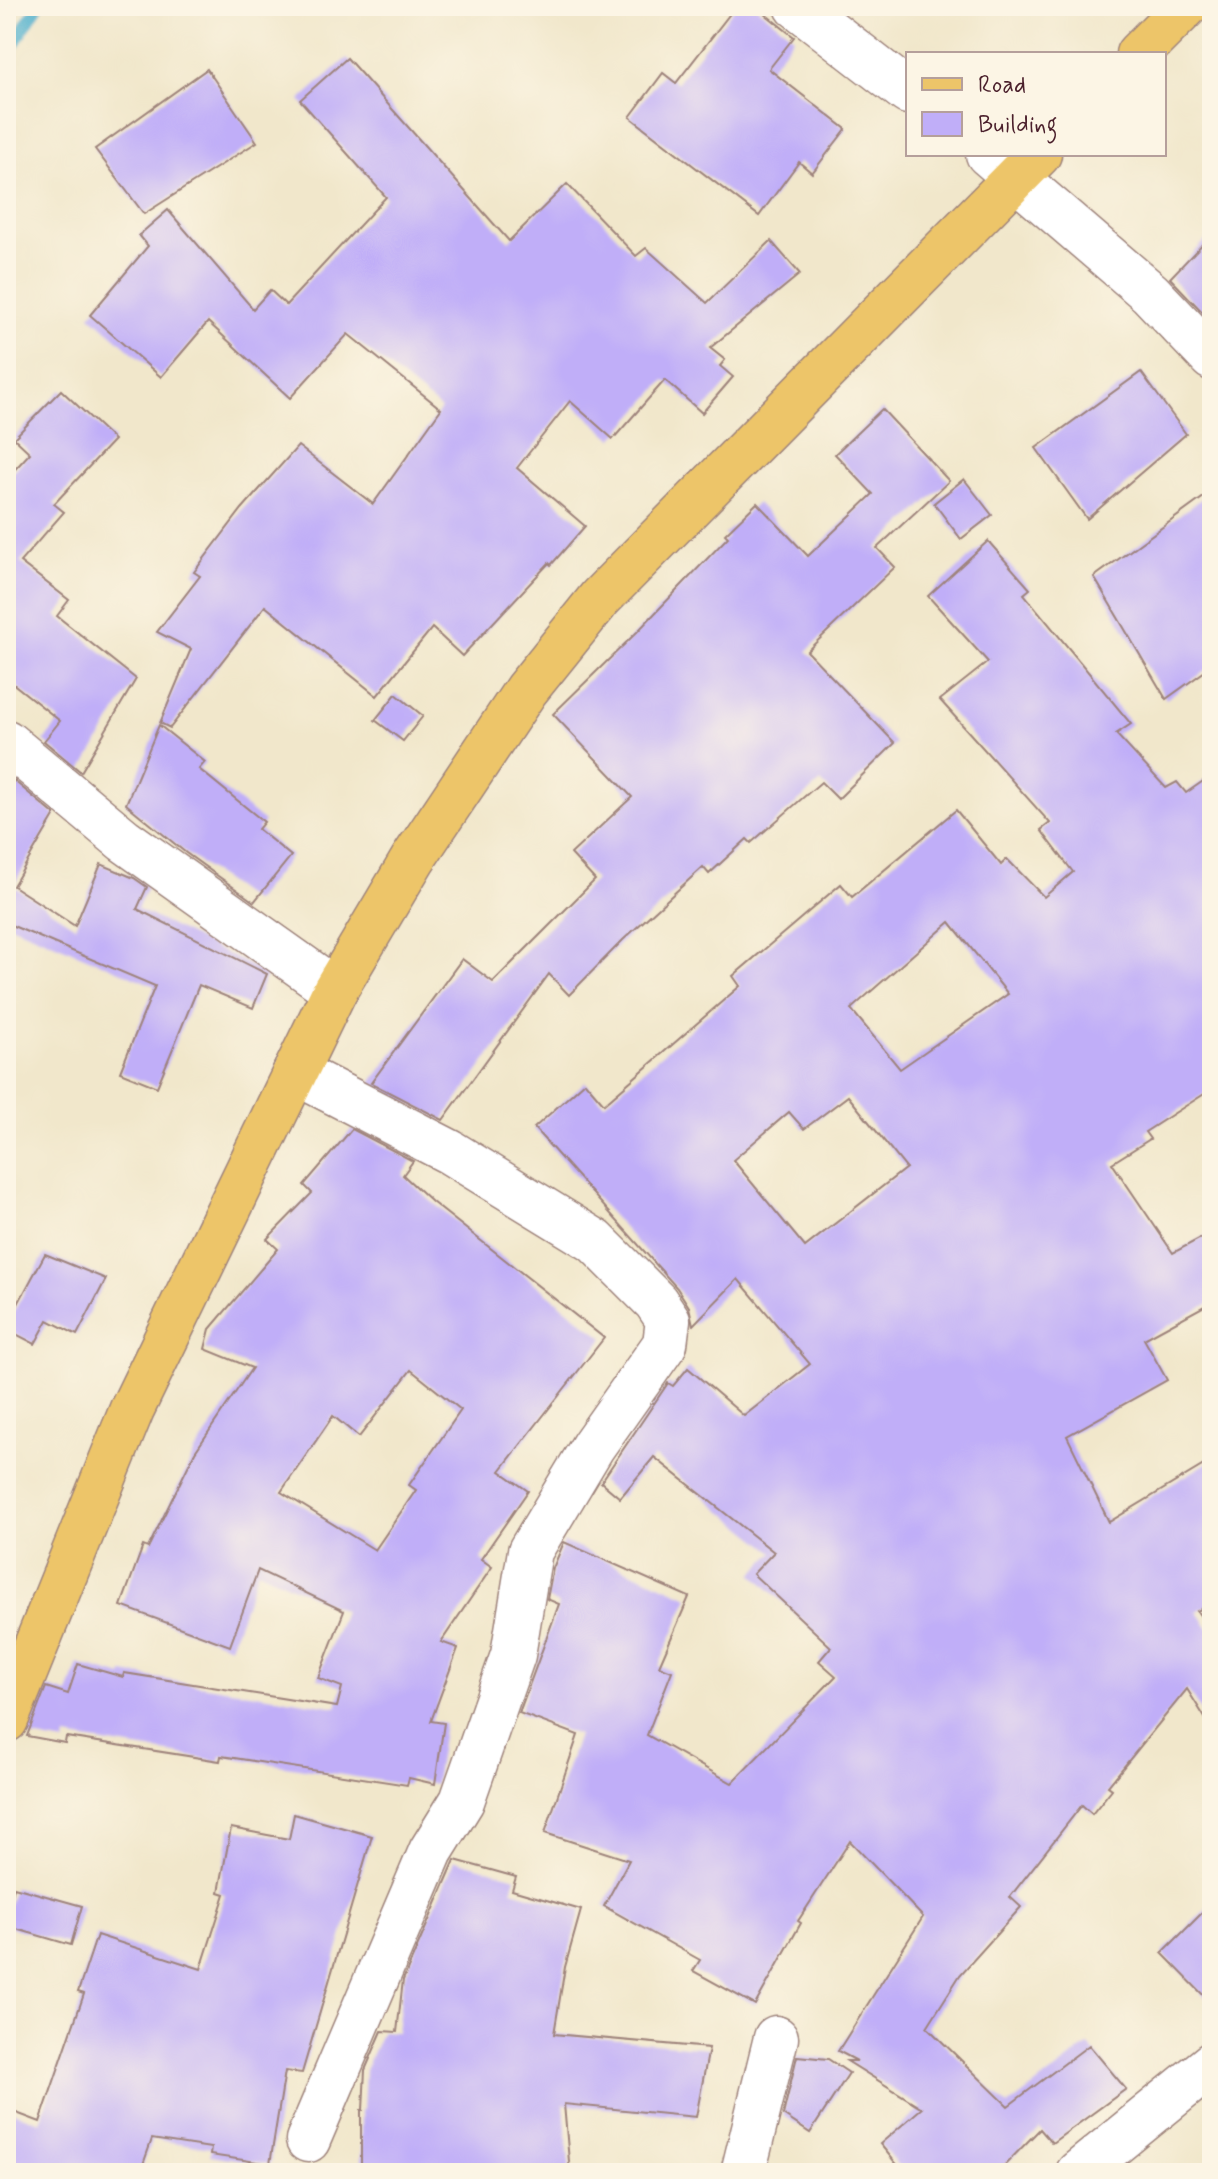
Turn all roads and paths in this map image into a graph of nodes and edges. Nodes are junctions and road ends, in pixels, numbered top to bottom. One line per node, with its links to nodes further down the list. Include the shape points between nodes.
1 (797, 6): 4 (street)
2 (1186, 6): 3 (main road)
3 (1140, 52)
4 (906, 90)
5 (1014, 161): 6 (street); 8 (main road, via 600,598 526,690 413,859)
6 (1212, 358)
7 (6, 742): 8 (street, via 124,840)
8 (335, 990): 9 (main road)
9 (295, 1072): 10 (main road, via 132,1409); 13 (street, via 450,1152 595,1241 668,1320 665,1344 593,1446 530,1551 513,1655 462,1801 431,1851)
10 (6, 1720)
11 (776, 2038): 15 (street)
12 (1212, 2064): 14 (street)
13 (308, 2140)
14 (1099, 2166)
15 (743, 2173)

